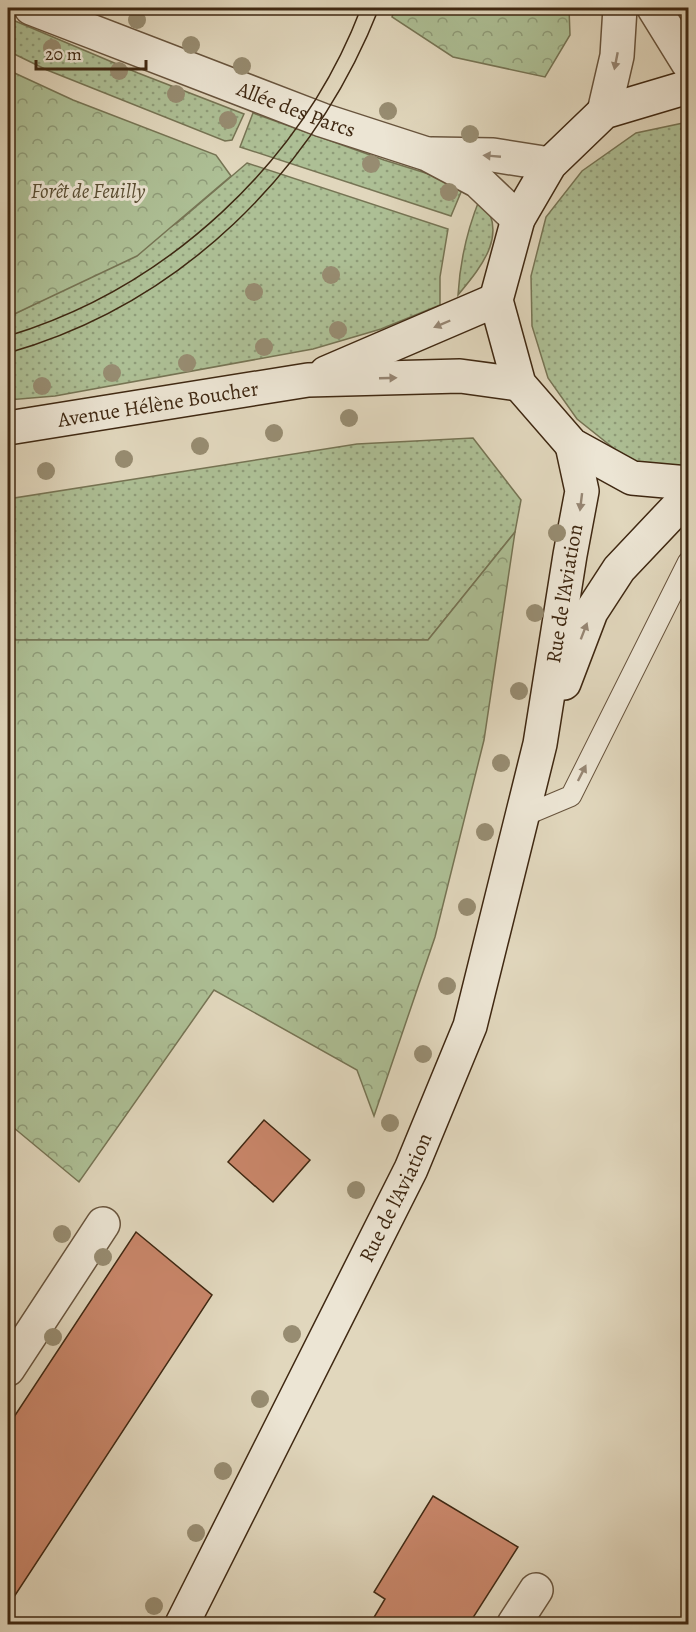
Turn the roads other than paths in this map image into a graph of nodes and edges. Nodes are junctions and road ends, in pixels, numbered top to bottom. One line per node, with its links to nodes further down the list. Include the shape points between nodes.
1 (31, 8): 7 (street, Allée des Parcs, via 322,120)
2 (620, 8): 6 (street, one-way to 6, via 618,56)
3 (654, 8): 4 (street)
4 (688, 63)
5 (688, 87): 6 (street)
6 (604, 112): 8 (street)
7 (427, 154): 8 (street, Allée des Parcs, one-way to 7, via 492,155); 9 (street, Allée des Parcs, via 478,182)
8 (550, 164): 9 (street)
9 (518, 219): 10 (street)
10 (496, 300): 11 (street, Avenue Hélène Boucher, one-way to 11); 12 (street, Rue de l'Aviation)
11 (308, 380): 12 (street, Avenue Hélène Boucher, one-way to 12, via 460,375); 13 (street, Avenue Hélène Boucher)
12 (519, 384): 14 (street, Rue de l'Aviation)
13 (8, 428)
14 (572, 445): 15 (street, Rue de l'Aviation, via 632,478); 18 (street, Rue de l'Aviation, one-way to 18, via 582,491)
15 (688, 483)
16 (688, 496): 18 (street, Rue de l'Aviation, one-way to 16, via 591,612 619,569)
17 (688, 562): 19 (lane, one-way to 17, via 571,796)
18 (540, 744): 19 (street, Rue de l'Aviation)
19 (521, 817): 23 (street, Rue de l'Aviation, via 470,1026 411,1169)
20 (103, 1224): 21 (street)
21 (11, 1357)
22 (536, 1590): 24 (street)
23 (182, 1624)
24 (514, 1624)

